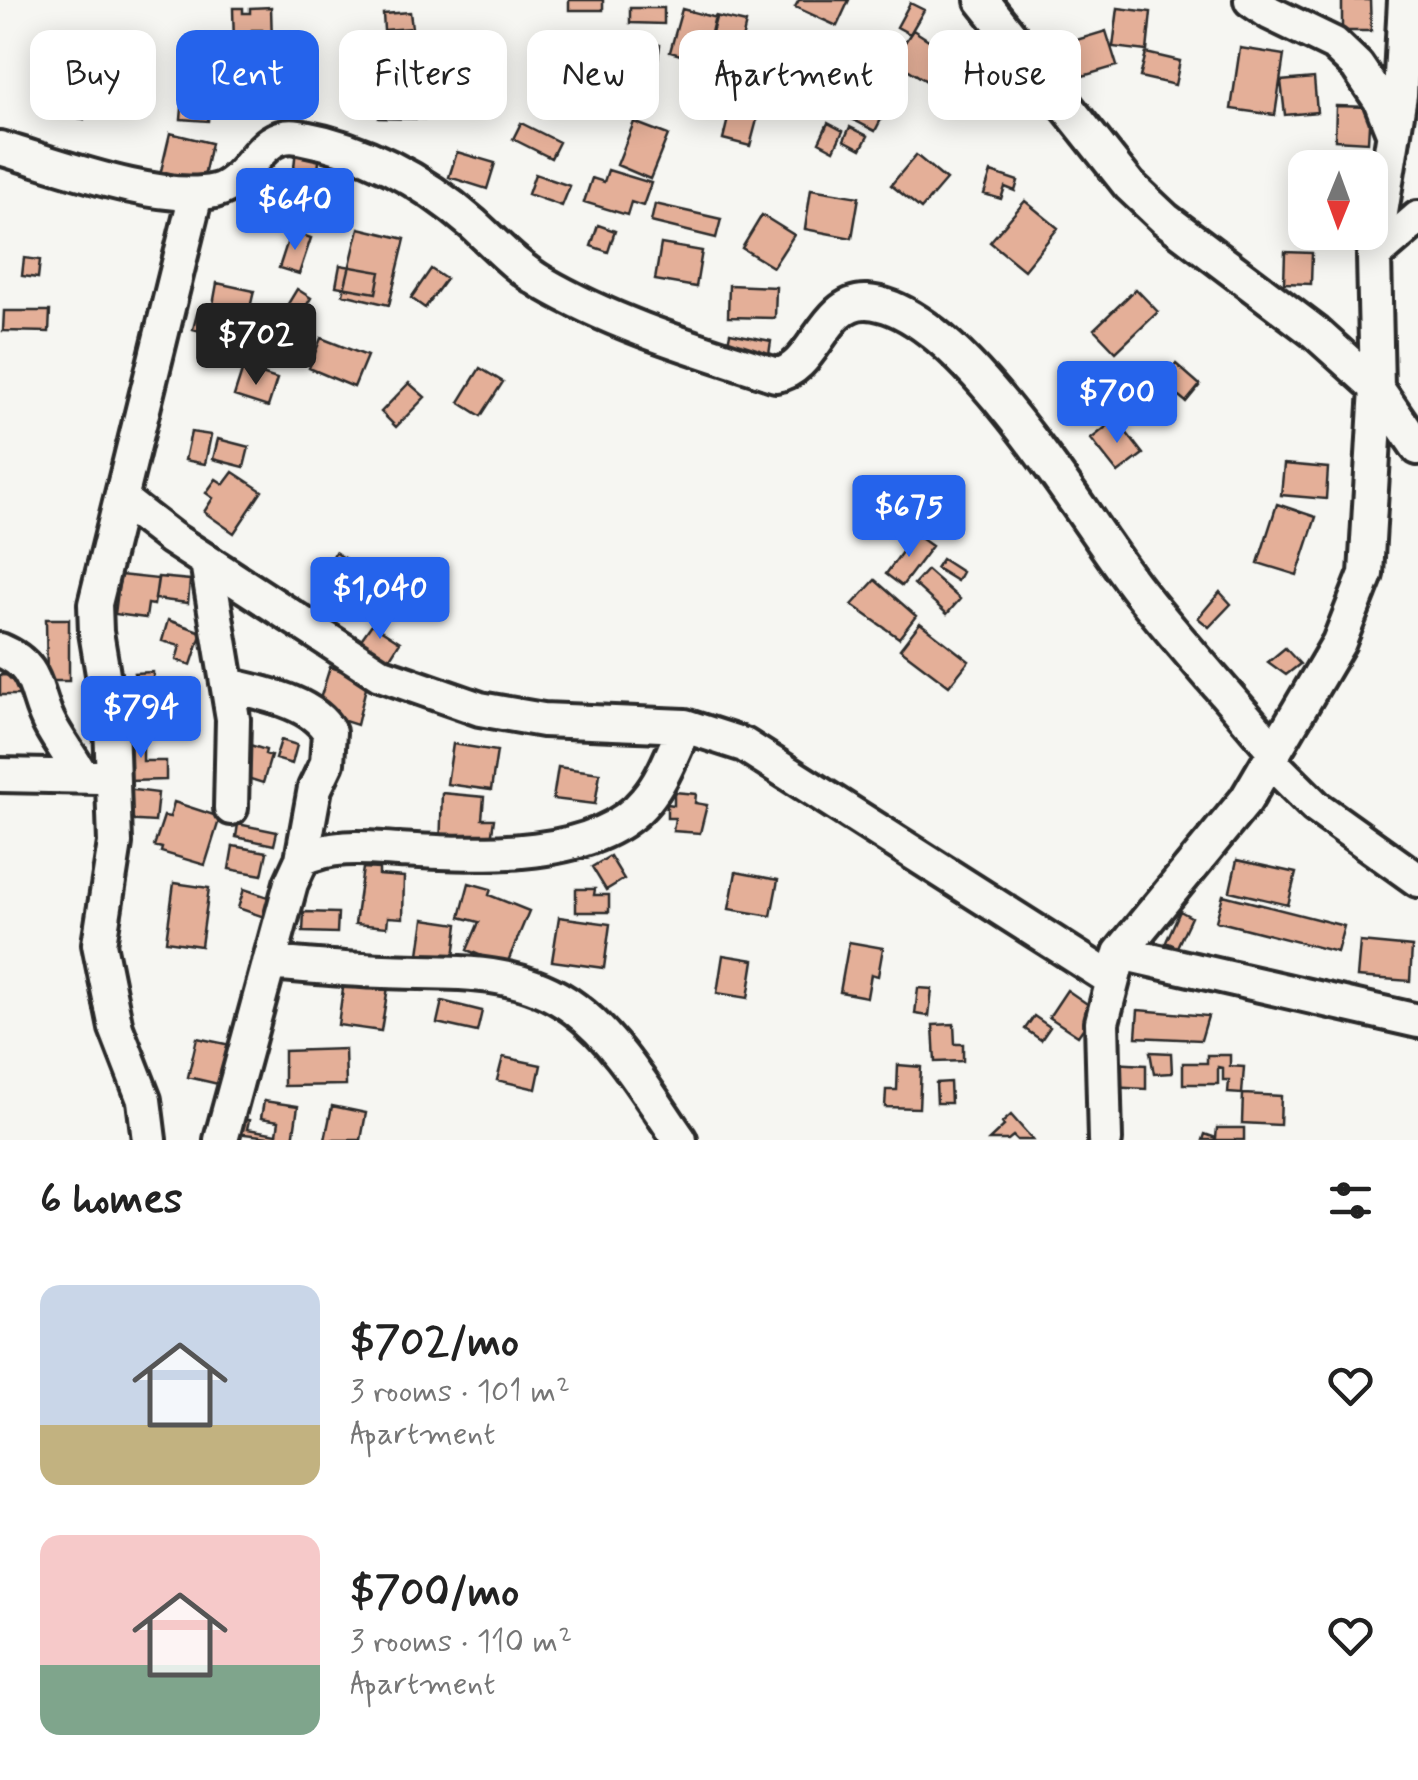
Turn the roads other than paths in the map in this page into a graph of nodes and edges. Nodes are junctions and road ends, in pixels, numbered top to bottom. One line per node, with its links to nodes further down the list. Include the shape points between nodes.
1 (982, 0): 9 (street, via 1129,185)
2 (1251, 0): 4 (street, via 1334,44 1372,88)
3 (1404, 0): 4 (street, via 1402,77)
4 (1392, 130): 8 (street)
5 (0, 148): 6 (street, via 156,190)
6 (196, 194): 11 (street); 16 (street, via 234,182 276,137 299,136 353,152 404,173 520,268 572,298 776,375 790,370 852,304 872,302 902,313 974,371 1020,423 1126,576)
7 (1418, 218): 8 (street)
8 (1374, 256): 9 (street)
9 (1377, 388): 10 (street); 16 (street, via 1366,574 1339,642)
10 (1418, 448)
11 (122, 500): 12 (street); 18 (street, via 95,604 111,722)
12 (207, 562): 14 (street); 15 (street, via 380,674 431,693 543,720)
13 (0, 650): 18 (street, via 26,664 50,725)
14 (228, 685): 19 (street); 20 (street, via 316,716 329,732)
15 (685, 726): 20 (street, via 645,802 578,842 486,854 352,847); 23 (street, via 744,745)
16 (1273, 757): 21 (street, via 1316,807); 23 (street)
17 (0, 774): 18 (street)
18 (98, 777): 25 (street, via 115,843 99,944 116,1028 144,1100)
19 (231, 808)
20 (302, 859): 22 (street)
21 (1418, 880)
22 (270, 963): 26 (street); 27 (street, via 468,971 537,990 575,1009 621,1057)
23 (1116, 966): 24 (street); 28 (street, via 1102,1022)
24 (1418, 1021)
25 (149, 1140)
26 (222, 1140)
27 (680, 1140)
28 (1105, 1140)

